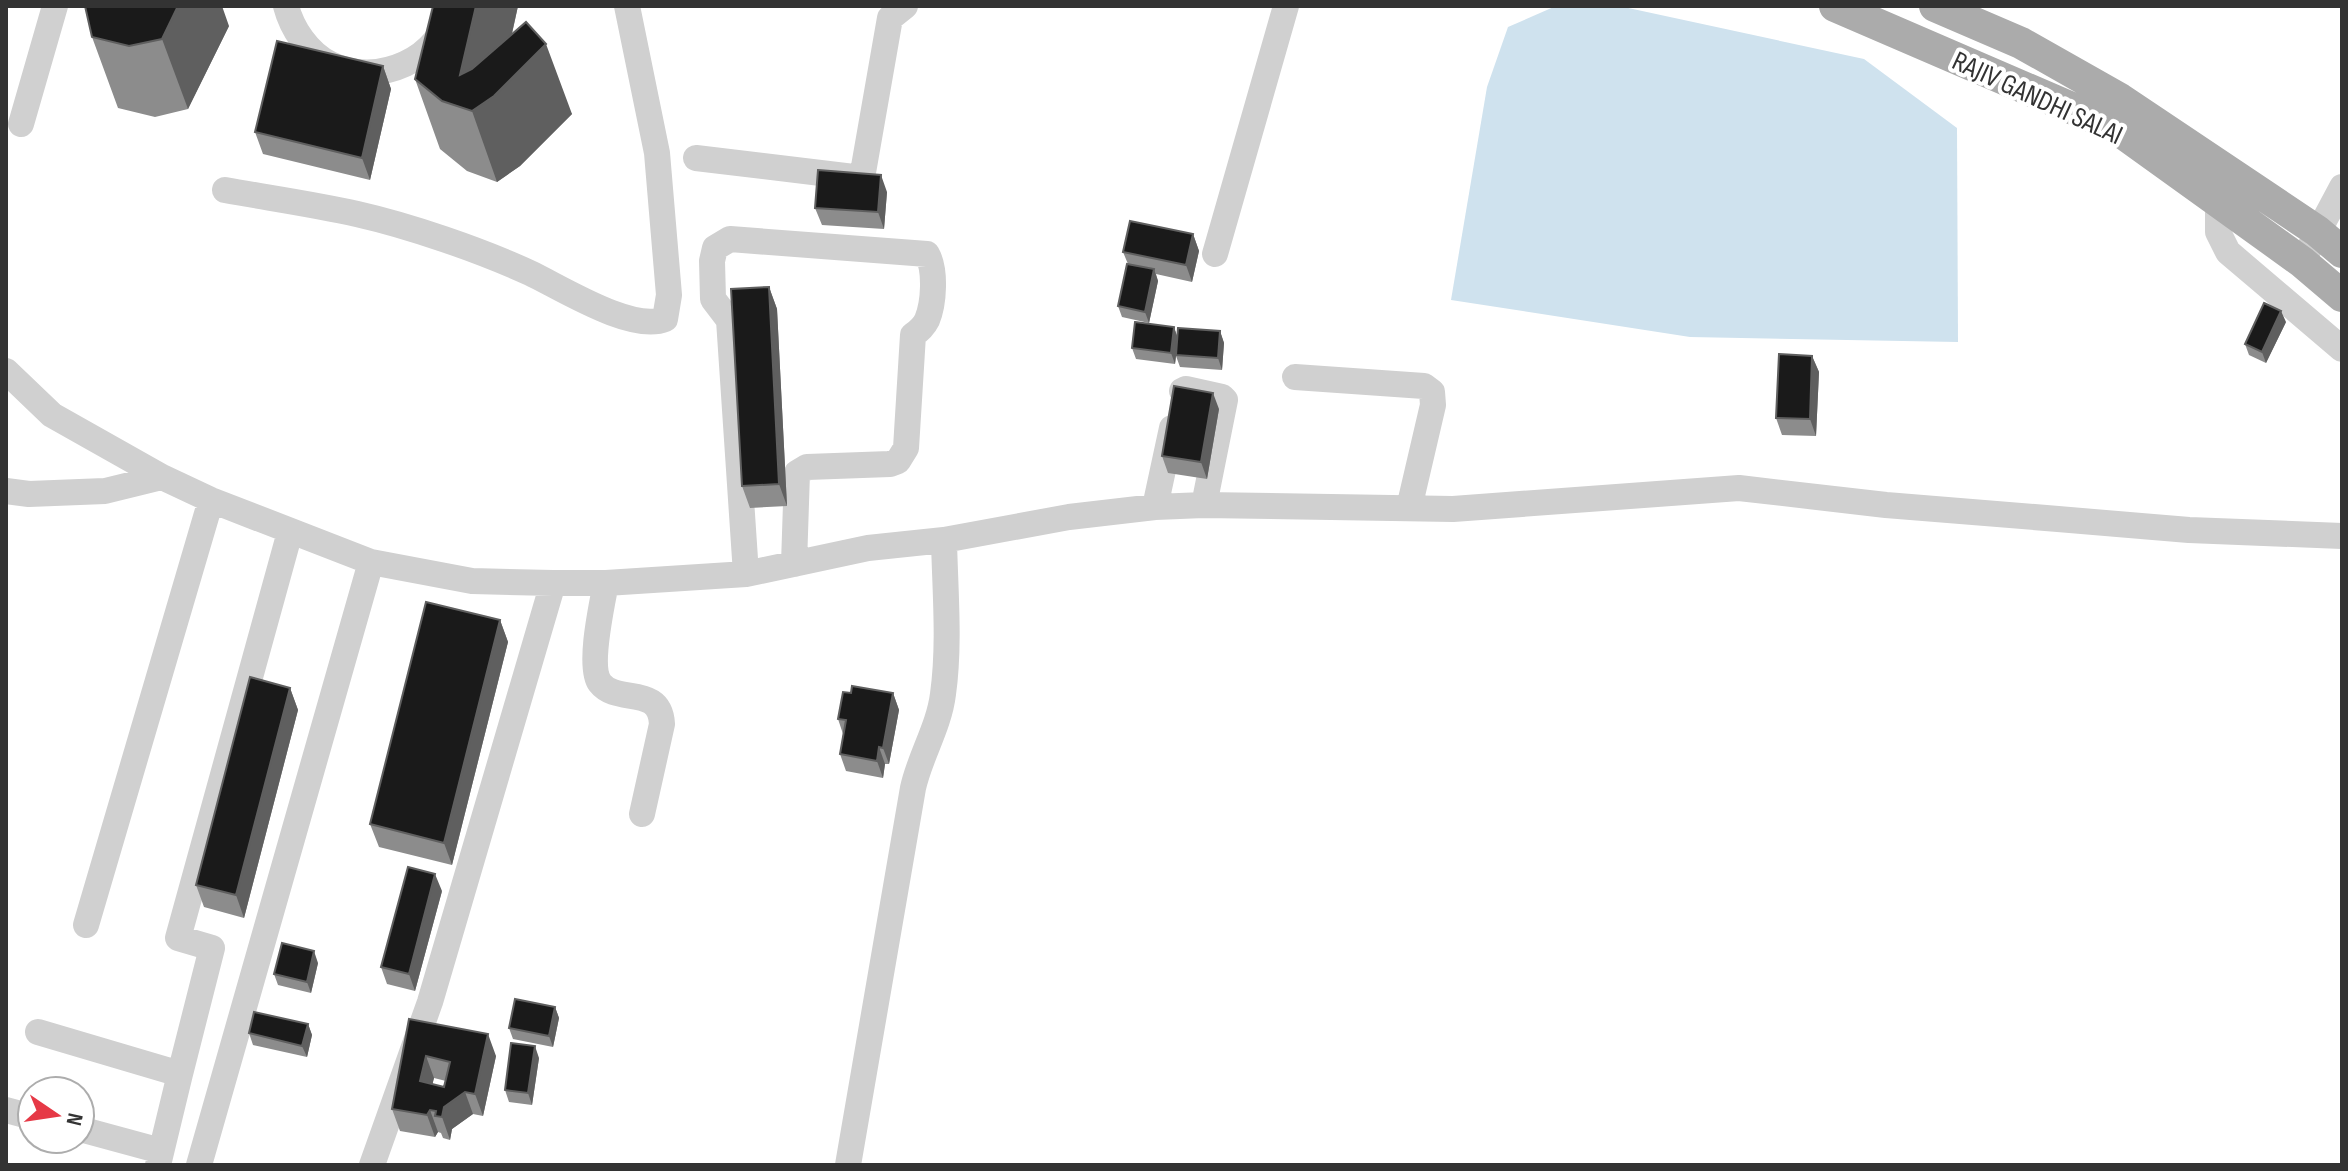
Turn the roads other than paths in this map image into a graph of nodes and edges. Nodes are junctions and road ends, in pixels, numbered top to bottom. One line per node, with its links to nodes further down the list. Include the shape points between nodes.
1 (55, 6): 10 (street)
2 (286, 6): 3 (street, via 302,41 329,64 364,73 399,68 430,48)
3 (451, 6)
4 (627, 6): 13 (street, via 657,153 669,295 665,319 649,322 610,312 515,267 359,214)
5 (905, 6): 11 (street, via 890,18 862,178)
6 (1286, 6): 17 (street)
7 (1835, 6): 14 (main road, RAJIV GANDHI SALAI, via 2113,126)
8 (1935, 6): 9 (main road, RAJIV GANDHI SALAI)
9 (1975, 15): 15 (main road, RAJIV GANDHI SALAI, via 2120,99)
10 (21, 124)
11 (696, 158)
12 (2342, 187): 15 (street)
13 (225, 190)
14 (2218, 202): 18 (main road, RAJIV GANDHI SALAI); 20 (street, via 2218,232 2228,252)
15 (2317, 231): 16 (main road, RAJIV GANDHI SALAI); 18 (street)
16 (2342, 252)
17 (1215, 254)
18 (2302, 262): 19 (main road, RAJIV GANDHI SALAI)
19 (2342, 296)
20 (2342, 349)
21 (6, 371): 23 (street, via 52,415)
22 (1295, 377): 28 (street, via 1424,386 1432,392)
23 (162, 477): 24 (street, via 105,491); 25 (street)
24 (6, 491)
25 (211, 500): 29 (street); 38 (street)
26 (1204, 505): 27 (street); 27 (street, via 1225,400 1186,389 1179,395); 28 (street)
27 (1155, 507): 31 (street)
28 (1409, 508): 30 (street, via 1739,488 2087,522)
29 (290, 532): 32 (street); 40 (street, via 178,938 212,948)
30 (2342, 536)
31 (944, 540): 33 (street, via 868,548); 45 (street, via 943,694 913,788)
32 (371, 562): 35 (street, via 472,581); 43 (street)
33 (794, 564): 34 (street); 34 (street, via 797,473 807,467 890,464 903,456 913,335 926,322 930,308 933,264 927,254 730,239 715,248 713,299 729,320)
34 (746, 574): 36 (street)
35 (553, 583): 36 (street); 44 (street, via 430,1002)
36 (606, 583): 37 (street, via 595,662 600,683 651,702 662,714)
37 (642, 814)
38 (86, 925)
39 (38, 1032): 40 (street)
40 (180, 1074): 42 (street)
41 (96, 1135): 42 (street)
42 (160, 1158)
43 (199, 1165)
44 (372, 1165)
45 (848, 1165)

